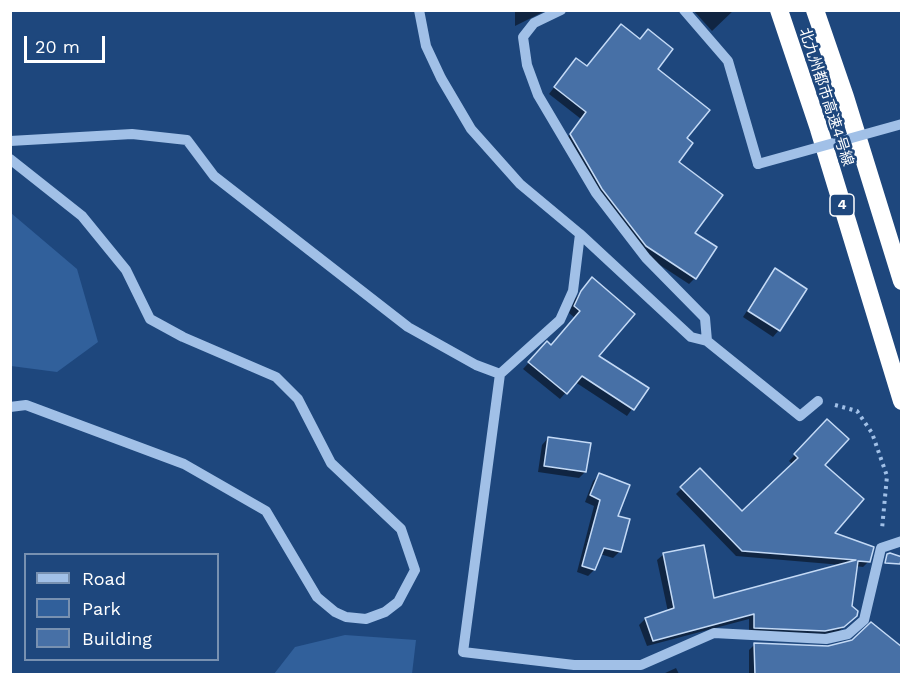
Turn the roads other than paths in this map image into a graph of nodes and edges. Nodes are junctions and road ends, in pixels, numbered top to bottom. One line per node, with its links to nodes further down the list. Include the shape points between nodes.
1 (419, 10): 9 (street, via 426,46 471,129 520,184)
2 (561, 10): 11 (street, via 534,23 523,37 527,65 538,95 596,194 646,258 705,318)
3 (684, 10): 6 (street, bridge, via 728,61 758,165)
4 (779, 10): 14 (highway, 北九州都市高速4号線 / 4)
5 (815, 10): 10 (highway, 4)
6 (902, 124)
7 (10, 141): 12 (street, via 132,134 187,140 214,176 408,327)
8 (10, 159): 15 (street, via 82,216 126,270 150,319 276,377 298,399 331,463 401,530 415,570 398,602 384,612 366,618 346,617 317,597 266,511 184,464 26,405)
9 (580, 234): 11 (street, via 691,337); 12 (street, via 573,291 560,321)
10 (902, 281)
11 (707, 341): 13 (street, via 800,416)
12 (500, 374): 17 (street, via 462,652)
13 (818, 401)
14 (902, 401)
15 (10, 407)
16 (902, 541): 17 (street, via 881,548 864,620 848,634 826,639 714,633 641,665)
17 (574, 670)

